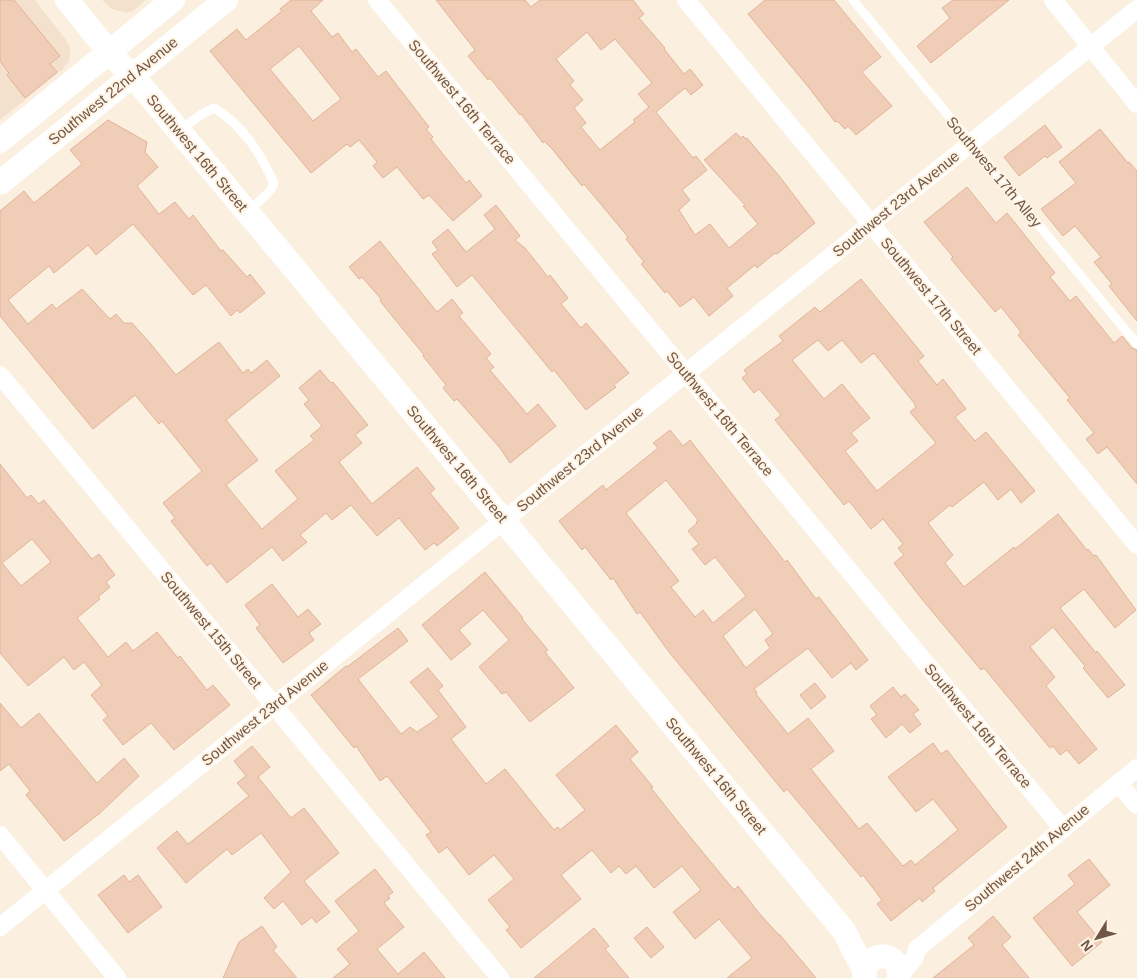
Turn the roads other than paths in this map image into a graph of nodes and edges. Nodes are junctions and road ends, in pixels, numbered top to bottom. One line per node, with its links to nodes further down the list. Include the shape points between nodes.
1 (68, 0): 10 (street, Southwest 16th Street)
2 (173, 0): 10 (street)
3 (226, 0): 11 (street, Southwest 22nd Avenue)
4 (377, 0): 20 (street, Southwest 16th Terrace)
5 (686, 0): 18 (street, Southwest 17th Street)
6 (853, 0): 15 (lane, Southwest 17th Alley)
7 (1053, 0): 9 (street)
8 (1137, 9): 9 (street, Southwest 23rd Avenue)
9 (1091, 46): 12 (street); 15 (street, Southwest 23rd Avenue)
10 (109, 52): 11 (street, Southwest 16th Street); 14 (street)
11 (131, 76): 13 (street, Southwest 16th Street); 16 (street, Southwest 22nd Avenue)
12 (1137, 104)
13 (178, 130): 17 (street, Southwest 16th Street); 17 (lane, via 214,108 227,116 250,141 274,183 270,191)
14 (0, 141)
15 (972, 143): 18 (street, Southwest 23rd Avenue); 19 (lane, Southwest 17th Alley)
16 (0, 183)
17 (247, 212): 22 (street, Southwest 16th Street)
18 (871, 224): 20 (street, Southwest 23rd Avenue); 23 (street, Southwest 17th Street)
19 (1137, 344)
20 (687, 373): 22 (street, Southwest 23rd Avenue); 28 (street, Southwest 16th Terrace)
21 (0, 374): 24 (street, Southwest 15th Street)
22 (504, 520): 24 (street, Southwest 23rd Avenue); 32 (street, Southwest 16th Street)
23 (1137, 545)
24 (275, 706): 30 (street, Southwest 23rd Avenue); 34 (street, Southwest 15th Street)
25 (1137, 768): 26 (street, Southwest 24th Avenue)
26 (1118, 783): 27 (street); 28 (street, Southwest 24th Avenue)
27 (1137, 805)
28 (1063, 829): 32 (street, Southwest 24th Avenue, via 917,949 914,959)
29 (0, 835): 30 (street)
30 (45, 890): 31 (street, Southwest 23rd Avenue); 33 (street)
31 (0, 927)
32 (878, 971)
33 (118, 978)
34 (500, 978)

